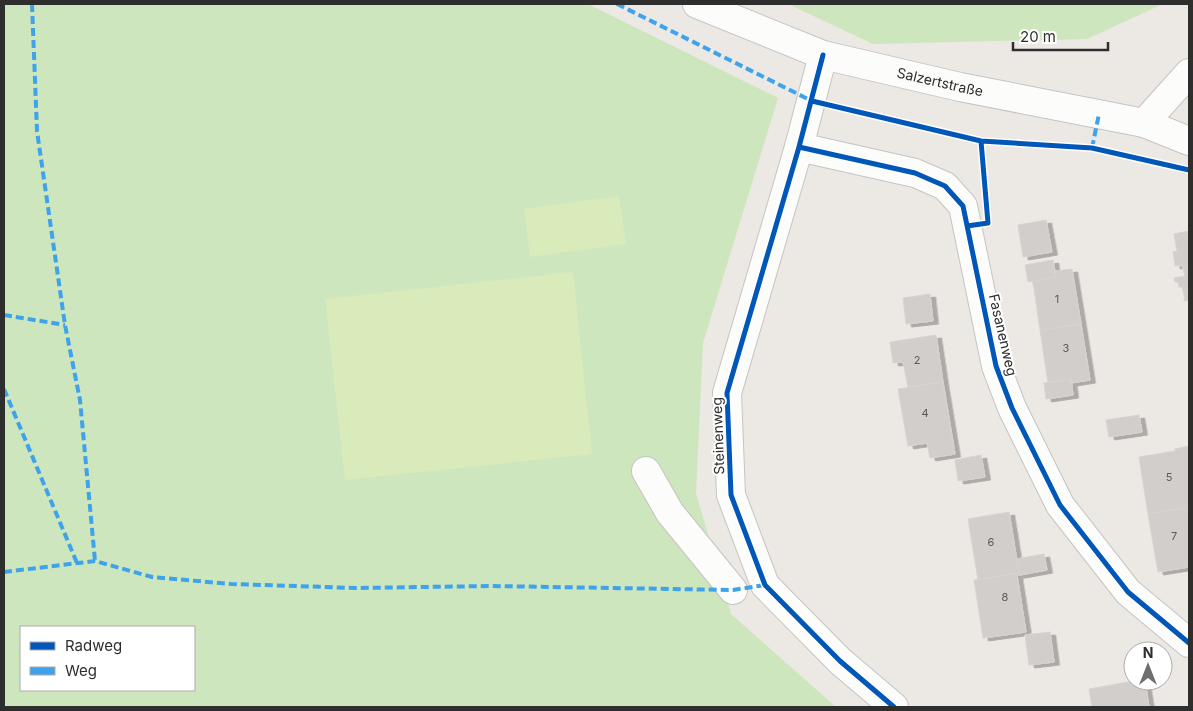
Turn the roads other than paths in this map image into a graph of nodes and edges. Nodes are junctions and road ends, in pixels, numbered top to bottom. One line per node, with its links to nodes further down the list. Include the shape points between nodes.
1 (697, 4): 2 (street, Salzertstraße)
2 (823, 55): 4 (street, Salzertstraße, via 960,87); 6 (street, Steinenweg)
3 (1189, 73): 4 (street)
4 (1144, 123): 5 (street, Salzertstraße)
5 (1189, 141)
6 (799, 147): 9 (street, Fasanenweg, via 915,173 945,186 963,206 996,366 1012,408 1060,504 1128,592); 10 (street, Steinenweg, via 727,393 731,495 765,585 840,660)
7 (646, 471): 8 (street, via 670,513)
8 (733, 590)
9 (1189, 644)
10 (894, 707)

